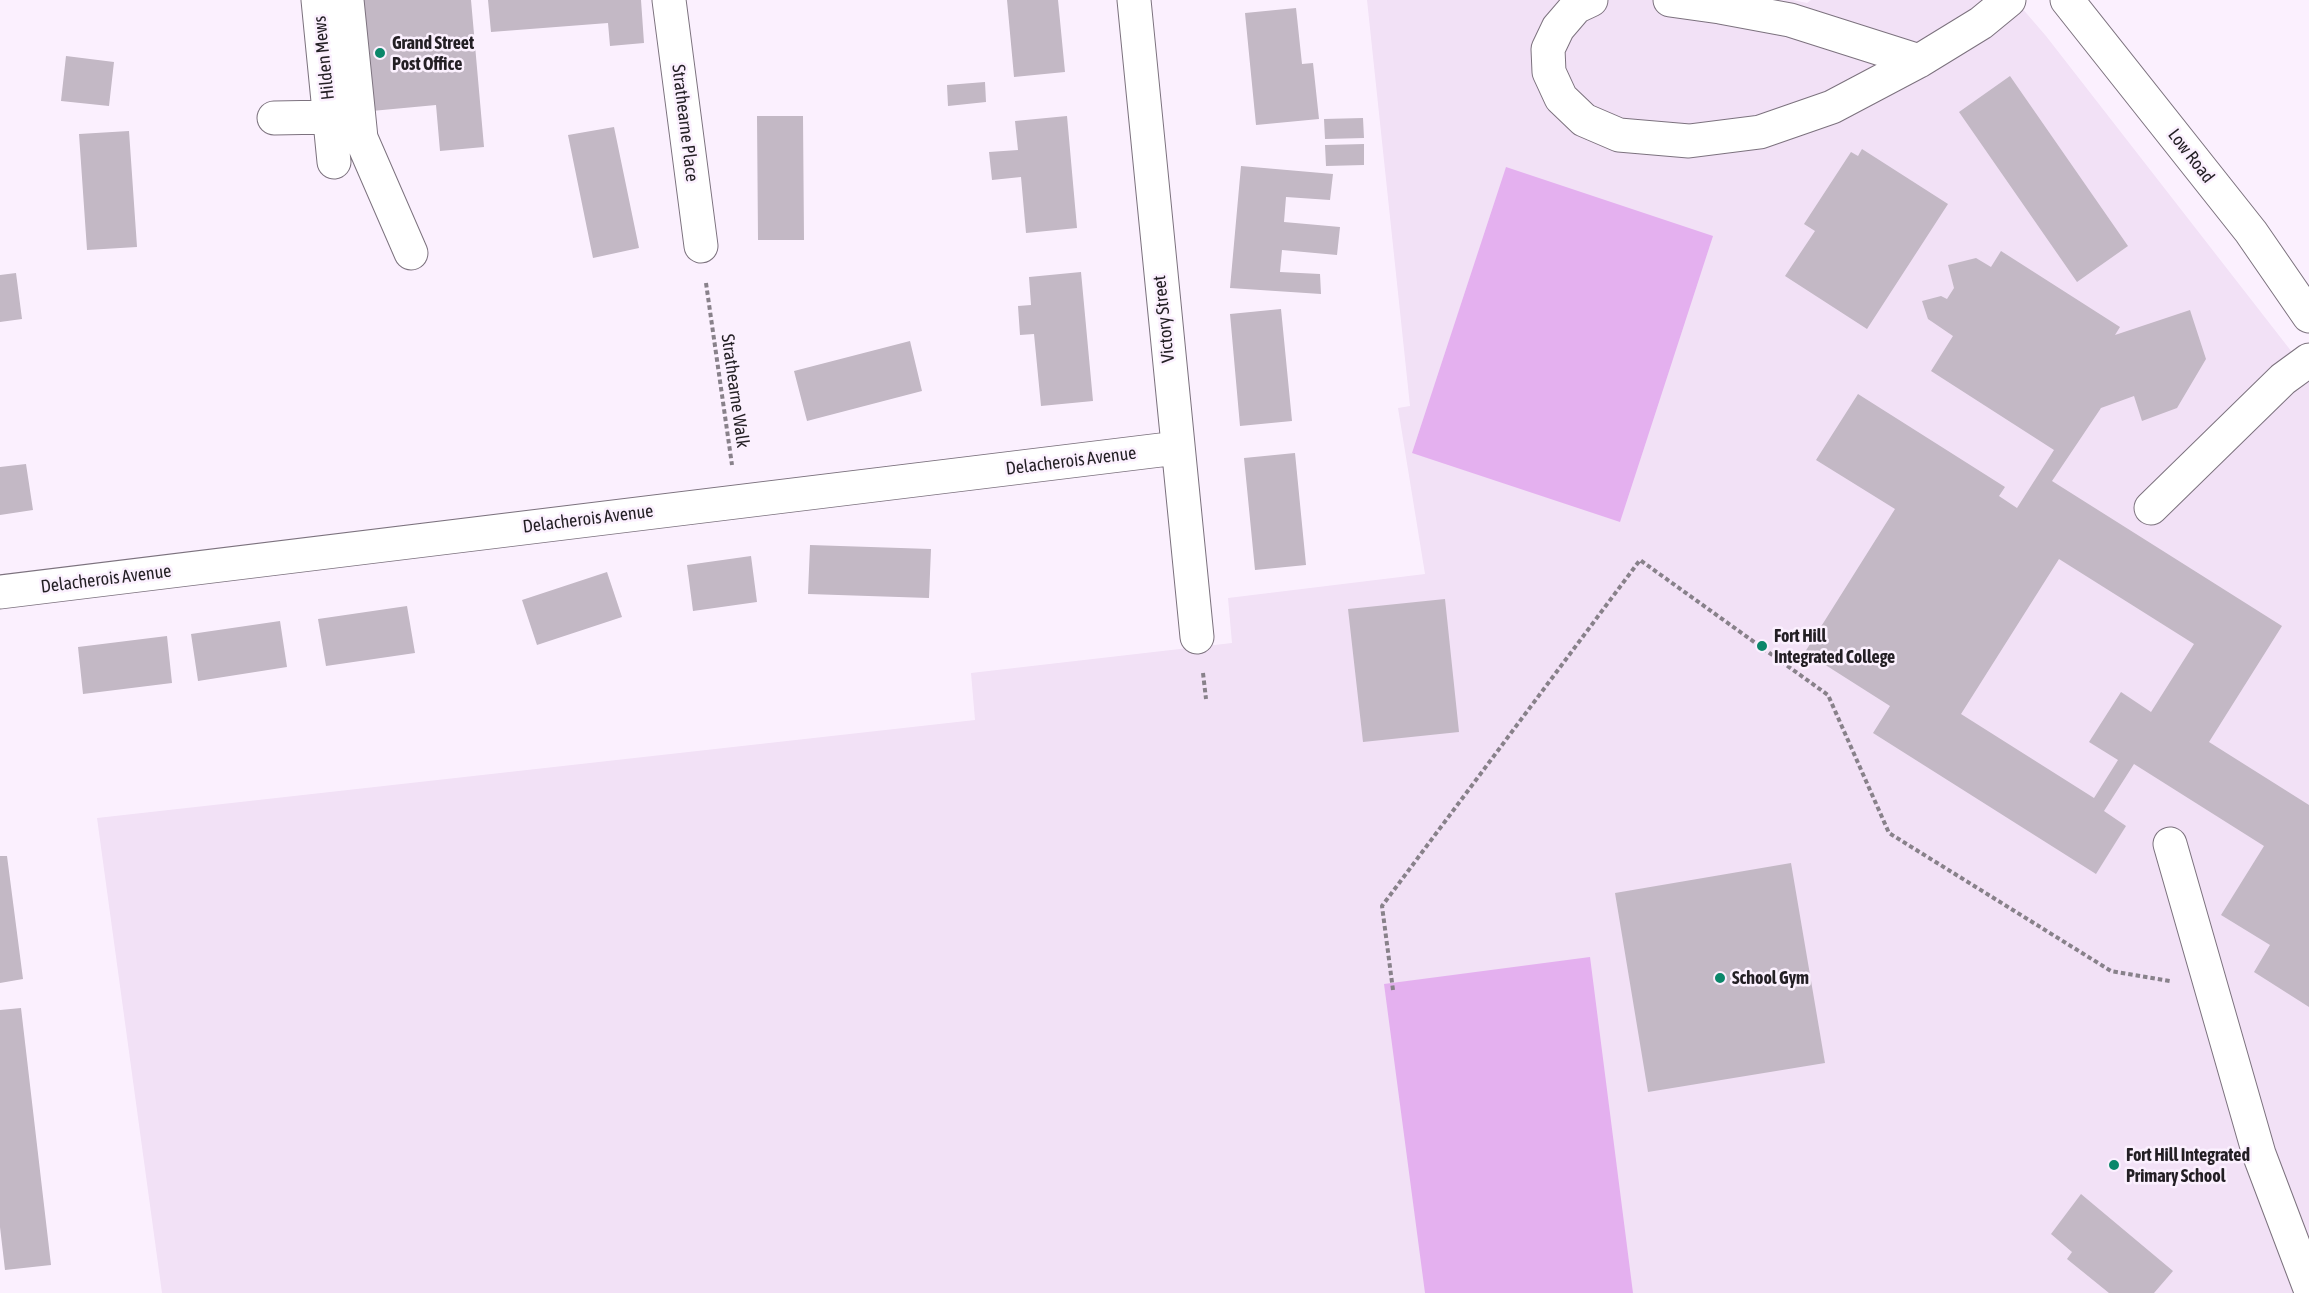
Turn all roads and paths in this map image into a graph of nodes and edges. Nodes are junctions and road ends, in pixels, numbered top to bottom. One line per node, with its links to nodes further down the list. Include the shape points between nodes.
1 (318, 0): 10 (street, Hilden Mews)
2 (347, 0): 14 (street, via 361,138)
3 (669, 0): 13 (street, Strathearne Place)
4 (1134, 0): 18 (street, Victory Street)
5 (1591, 0): 9 (street, via 1576,7 1558,28 1548,48 1549,72 1561,98 1584,120 1619,135 1689,141 1760,132 1832,107)
6 (1670, 0): 9 (street, via 1790,20)
7 (2009, 0): 9 (street, via 1981,23)
8 (2067, 0): 16 (street, Low Road, via 2251,232)
9 (1919, 61)
10 (330, 117): 11 (street, Hilden Mews); 12 (street, Hilden Mews)
11 (274, 118)
12 (334, 162)
13 (701, 246)
14 (411, 253)
15 (706, 284): 19 (path, Strathearne Walk)
16 (2309, 315)
17 (2309, 360): 20 (street, via 2283,379)
18 (1177, 448): 19 (street, Delacherois Avenue); 22 (street, Victory Street)
19 (737, 501): 21 (street, Delacherois Avenue)
20 (2151, 508)
21 (0, 592)
22 (1197, 637)
23 (2170, 844): 24 (street)
24 (2211, 987): 25 (path, via 2111,971 1889,833 1828,695 1640,560 1382,906); 26 (street, via 2259,1154)
25 (1393, 990)
26 (2309, 1286)

